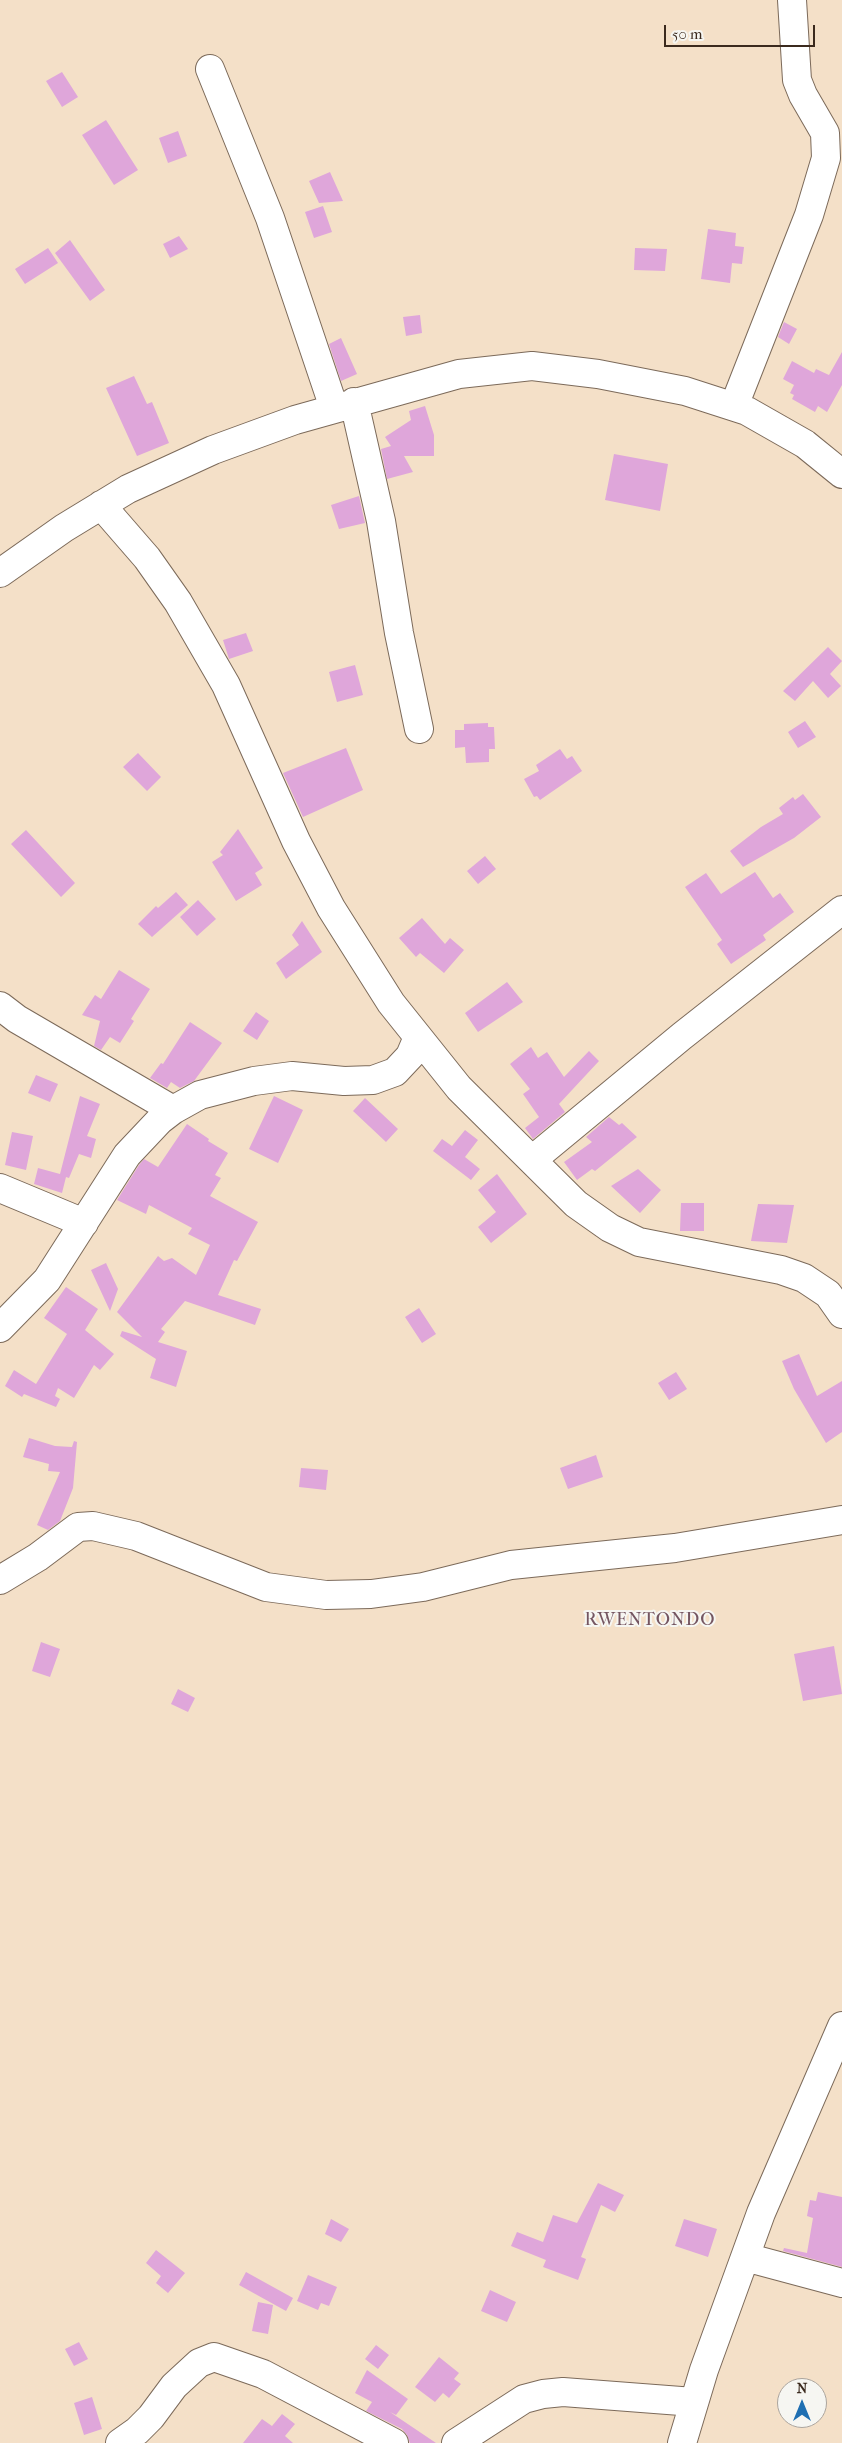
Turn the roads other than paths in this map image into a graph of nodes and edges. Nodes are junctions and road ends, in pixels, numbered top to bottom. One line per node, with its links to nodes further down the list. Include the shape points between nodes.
1 (792, 0): 4 (street, via 798,80 802,95 825,133 826,158 809,215)
2 (210, 69): 3 (street)
3 (344, 406): 4 (street, via 459,374 532,366 598,374 685,391); 6 (street, via 213,450); 8 (street, via 381,521)
4 (734, 406): 5 (street, via 747,410 805,444)
5 (842, 474)
6 (101, 505): 7 (street); 11 (street, via 147,558 178,602 226,685 296,841 331,908 391,1002)
7 (0, 572)
8 (419, 729)
9 (842, 910): 13 (street)
10 (0, 1006): 12 (street)
11 (418, 1037): 12 (street, via 410,1056 395,1072 373,1080 292,1076 254,1081 200,1095); 13 (street, via 459,1088)
12 (173, 1110): 15 (street, via 127,1155)
13 (532, 1160): 16 (street, via 576,1204 610,1228 639,1242 781,1270 804,1278 828,1294)
14 (0, 1188): 15 (street)
15 (84, 1223): 17 (street, via 47,1280)
16 (842, 1314)
17 (0, 1328)
18 (842, 1520): 19 (street, via 675,1548 511,1565 423,1586 371,1594 326,1595 266,1586 136,1536 93,1526 78,1527)
19 (0, 1580)
20 (842, 2026): 21 (street, via 764,2205)
21 (745, 2257): 22 (street); 23 (street)
22 (842, 2283)
23 (694, 2402): 26 (street, via 563,2392 543,2394 524,2399); 27 (street)
24 (120, 2443): 25 (street, via 151,2418 174,2386 199,2363 214,2357 263,2374)
25 (394, 2443)
26 (456, 2443)
27 (682, 2443)

